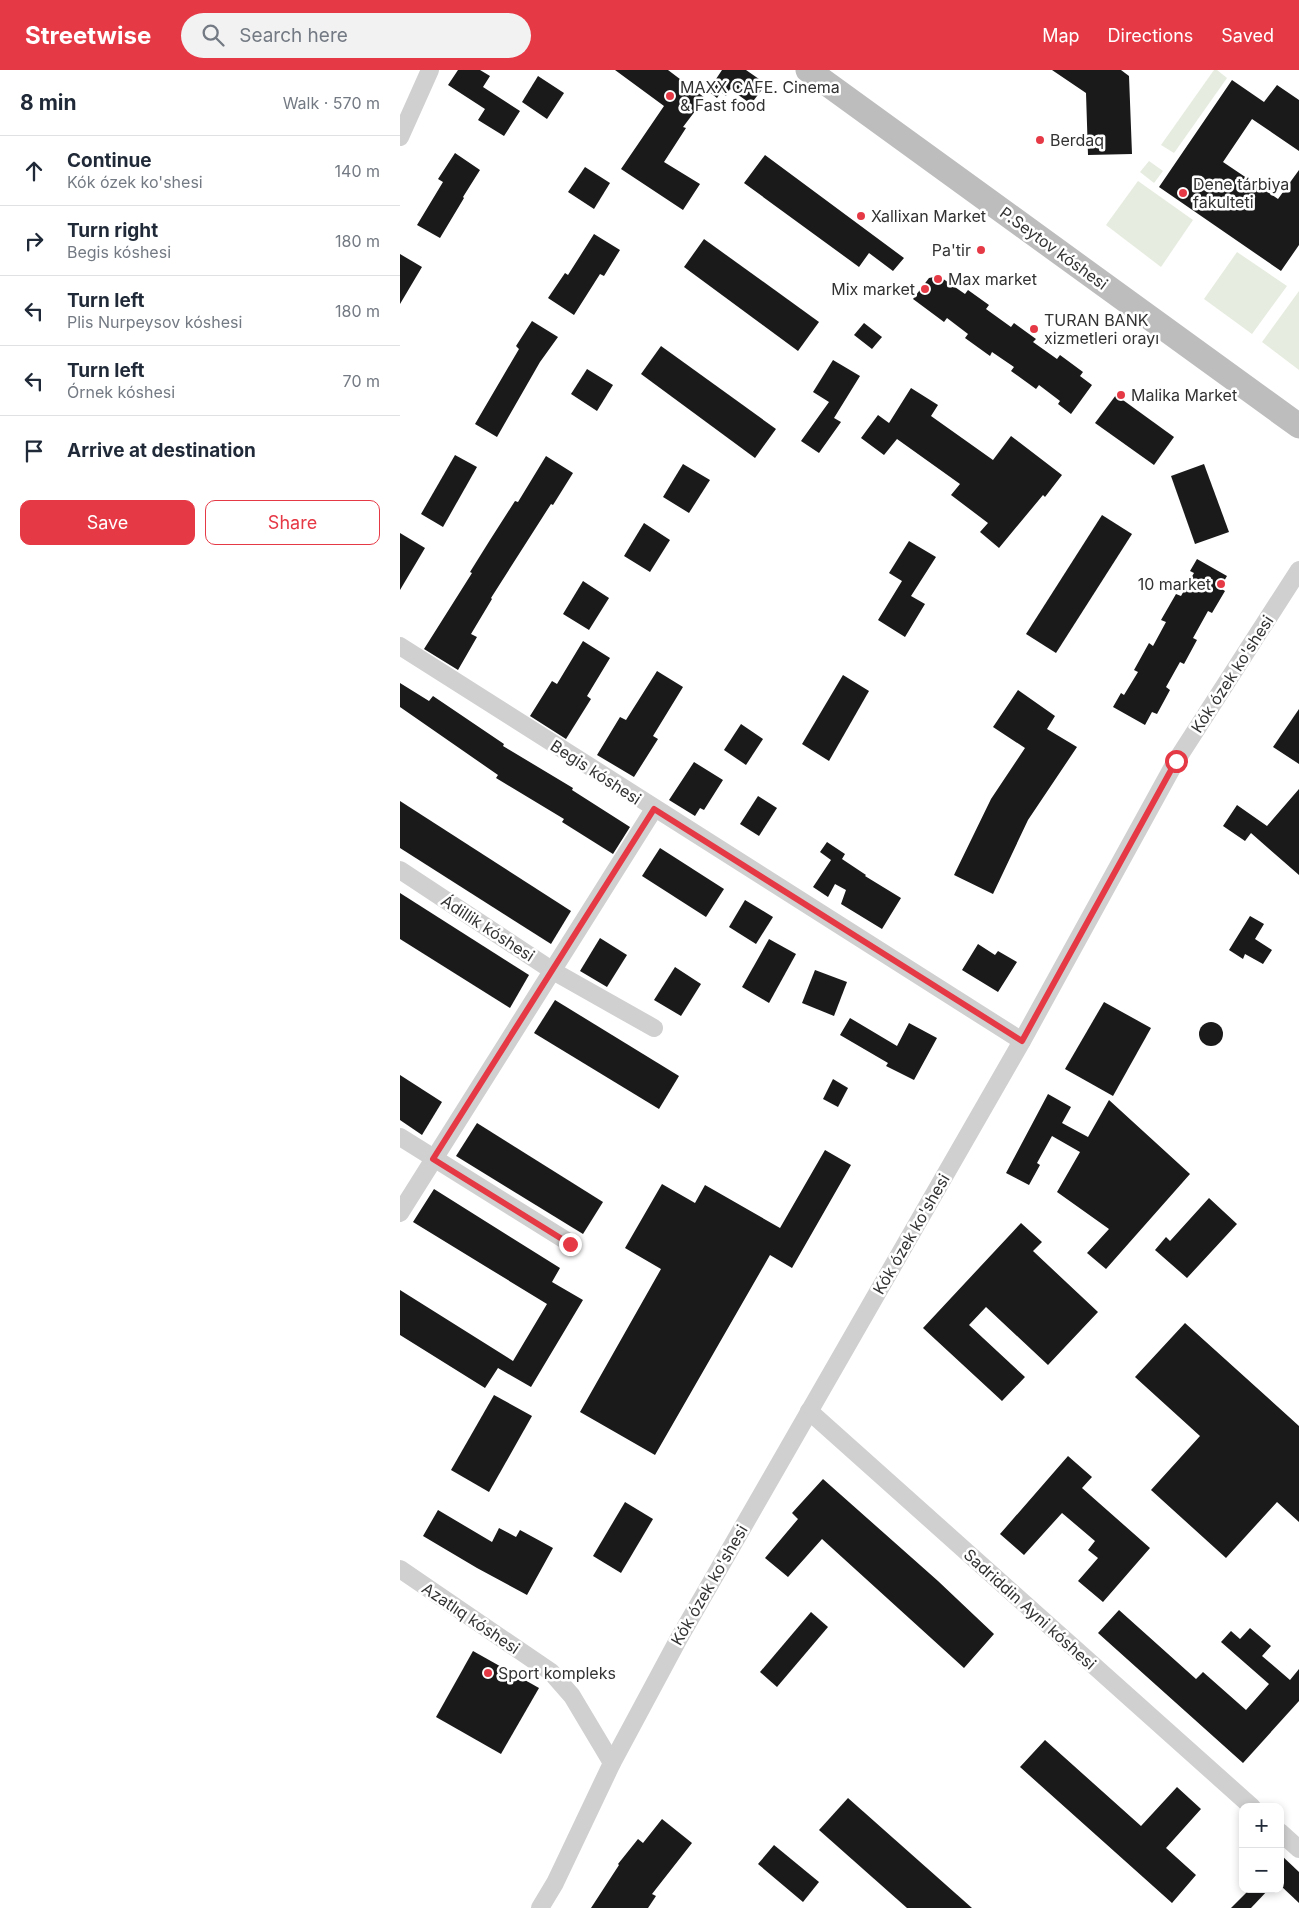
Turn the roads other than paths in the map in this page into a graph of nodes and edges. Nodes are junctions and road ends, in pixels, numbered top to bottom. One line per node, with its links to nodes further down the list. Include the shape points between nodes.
1 (430, 70): 3 (street)
2 (808, 70): 4 (main road, P.Seytov kóshesi)
3 (400, 137)
4 (1299, 426)
5 (1299, 570): 11 (street, Kók ózek ko'shesi, via 1176,761)
6 (400, 646): 7 (street, Begis kóshesi)
7 (654, 809): 9 (street); 11 (street, Begis kóshesi)
8 (400, 870): 9 (street, Ádillik kóshesi)
9 (553, 971): 10 (street, Ádillik kóshesi); 13 (street)
10 (654, 1028)
11 (1022, 1041): 16 (street, Kók ózek ko'shesi)
12 (400, 1137): 13 (street)
13 (433, 1159): 14 (street); 15 (street)
14 (400, 1213)
15 (570, 1244)
16 (809, 1411): 18 (street, Kók ózek ko'shesi); 19 (street, Sadriddin Ayni kóshesi)
17 (400, 1569): 18 (street, Azatlıq kóshesi, via 551,1672 572,1696)
18 (612, 1763): 22 (street, Kók ózek ko'shesi)
19 (1248, 1803)
20 (1284, 1836): 21 (street)
21 (1299, 1849)
22 (540, 1908)

